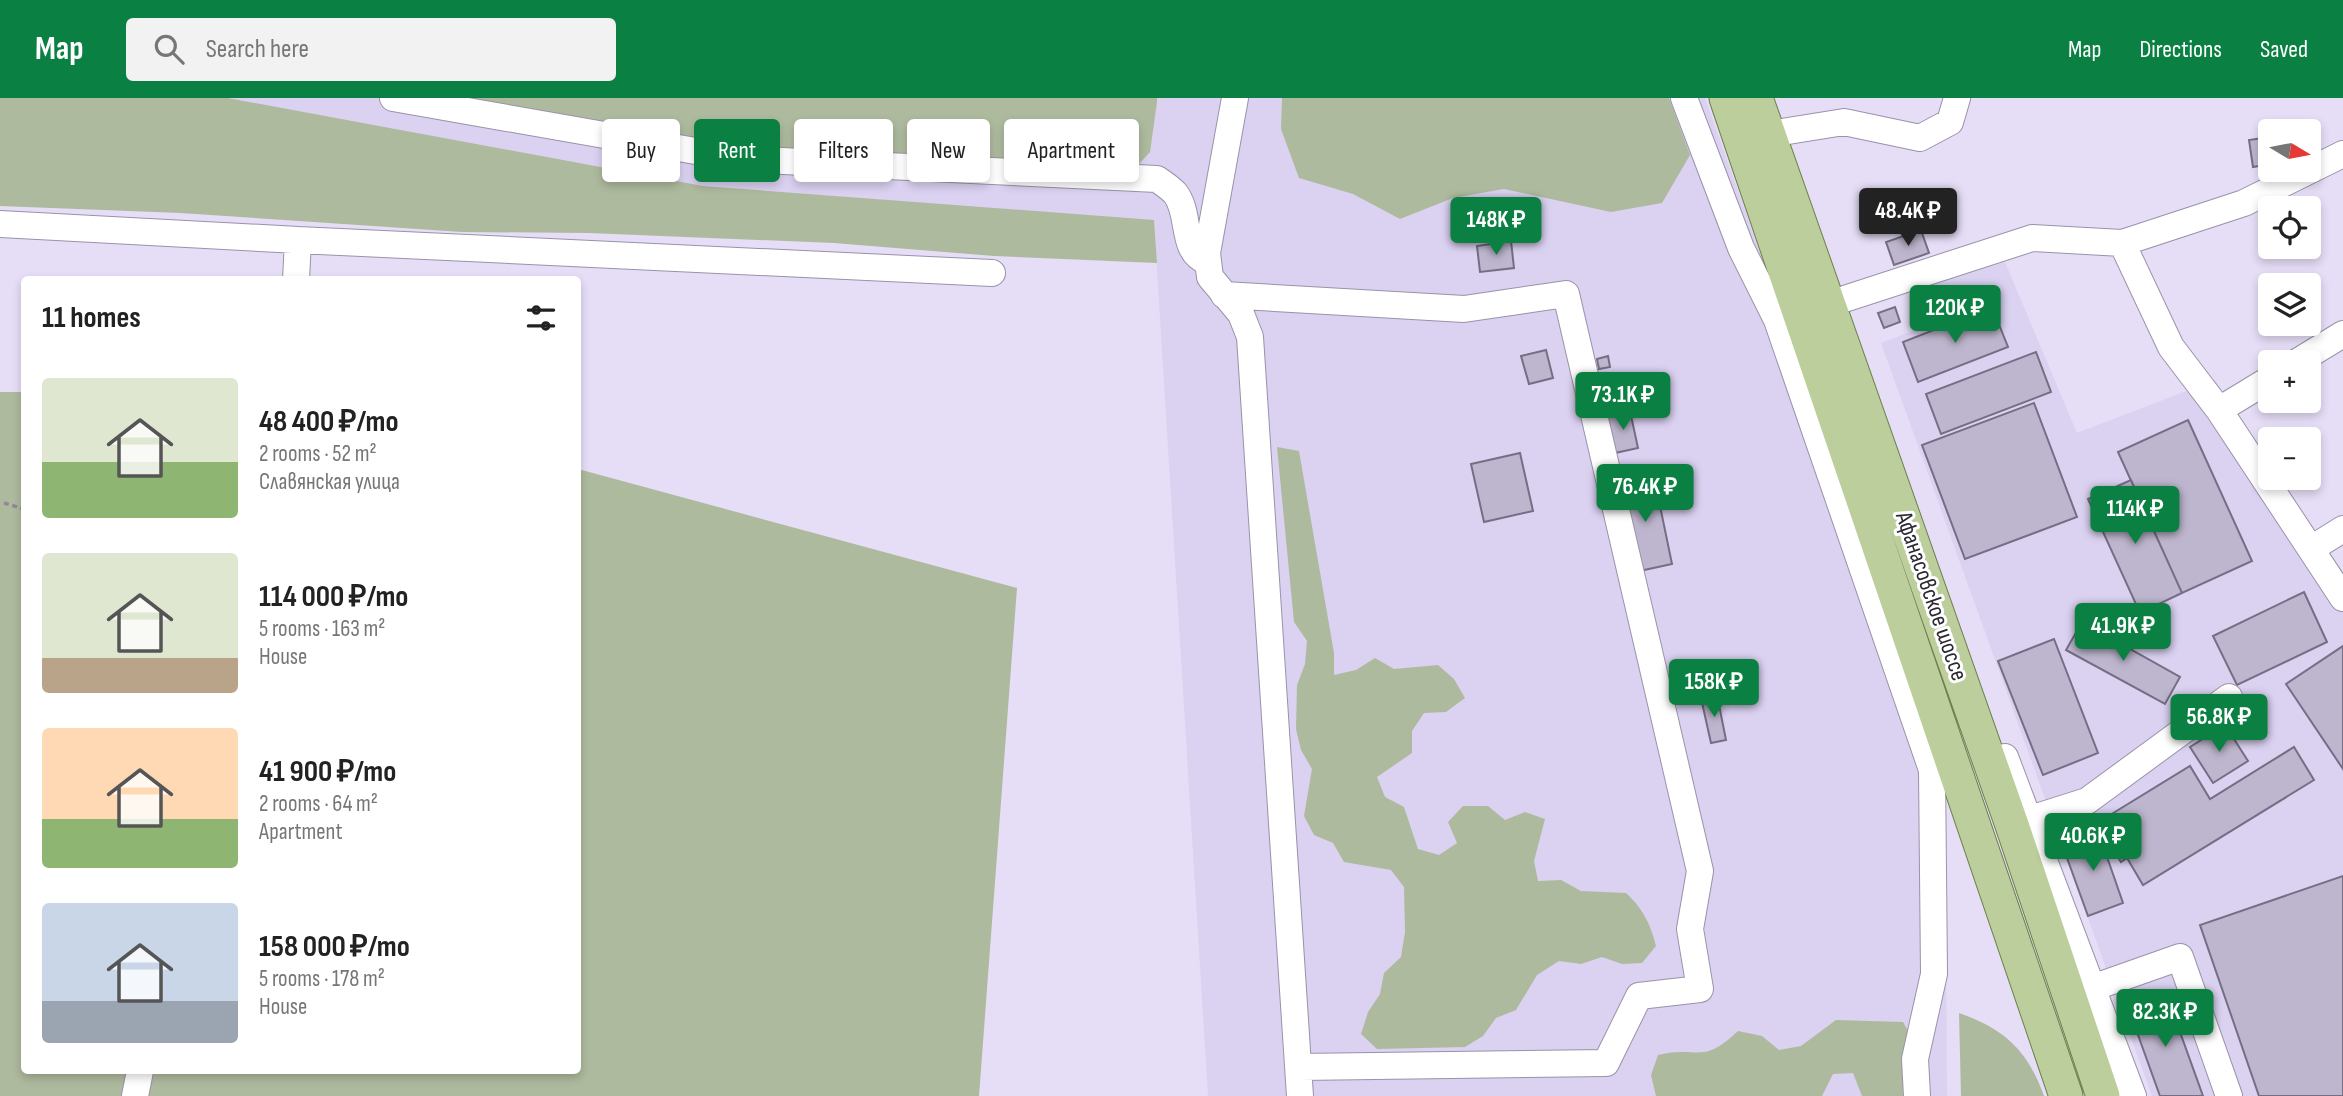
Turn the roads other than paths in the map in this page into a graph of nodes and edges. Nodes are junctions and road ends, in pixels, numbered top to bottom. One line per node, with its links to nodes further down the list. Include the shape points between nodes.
1 (393, 98): 12 (street, via 741,159 1157,178 1176,194 1191,248)
2 (1235, 98): 12 (street)
3 (1684, 98): 31 (street, via 1741,248 1777,320 1932,770 1934,974 1915,1059)
4 (1726, 98): 32 (main road, Афанасовское шоссе)
5 (1756, 98): 7 (main road, Афанасовское шоссе)
6 (1957, 98): 7 (street, via 1950,121 1920,138 1844,122)
7 (1769, 134): 16 (main road, Афанасовское шоссе)
8 (2343, 154): 11 (street, via 2244,203)
9 (0, 224): 10 (street)
10 (298, 240): 13 (street); 14 (street)
11 (2122, 243): 16 (street, via 2032,238); 20 (street, via 2171,347)
12 (1208, 262): 15 (street, via 1210,277)
13 (992, 273)
14 (296, 276)
15 (1224, 295): 29 (street, via 1241,314 1250,337); 29 (street, via 1464,309 1566,294 1700,871 1690,929 1700,989 1639,996 1606,1063)
16 (1829, 304): 26 (main road, Афанасовское шоссе)
17 (2343, 334): 18 (street)
18 (2317, 350)
19 (2258, 386): 20 (street)
20 (2219, 410): 22 (street)
21 (2343, 529): 22 (street)
22 (2311, 549): 23 (street)
23 (2343, 598)
24 (1970, 666): 26 (street)
25 (2229, 697): 26 (street, via 2087,801)
26 (2020, 822): 27 (main road, Афанасовское шоссе)
27 (2081, 992): 33 (main road, Афанасовское шоссе); 34 (street); 35 (street, via 2180,957)
28 (139, 1074): 30 (street)
29 (1297, 1087)
30 (135, 1096)
31 (1917, 1096)
32 (2066, 1096)
33 (2103, 1096)
34 (2133, 1096)
35 (2229, 1096)

